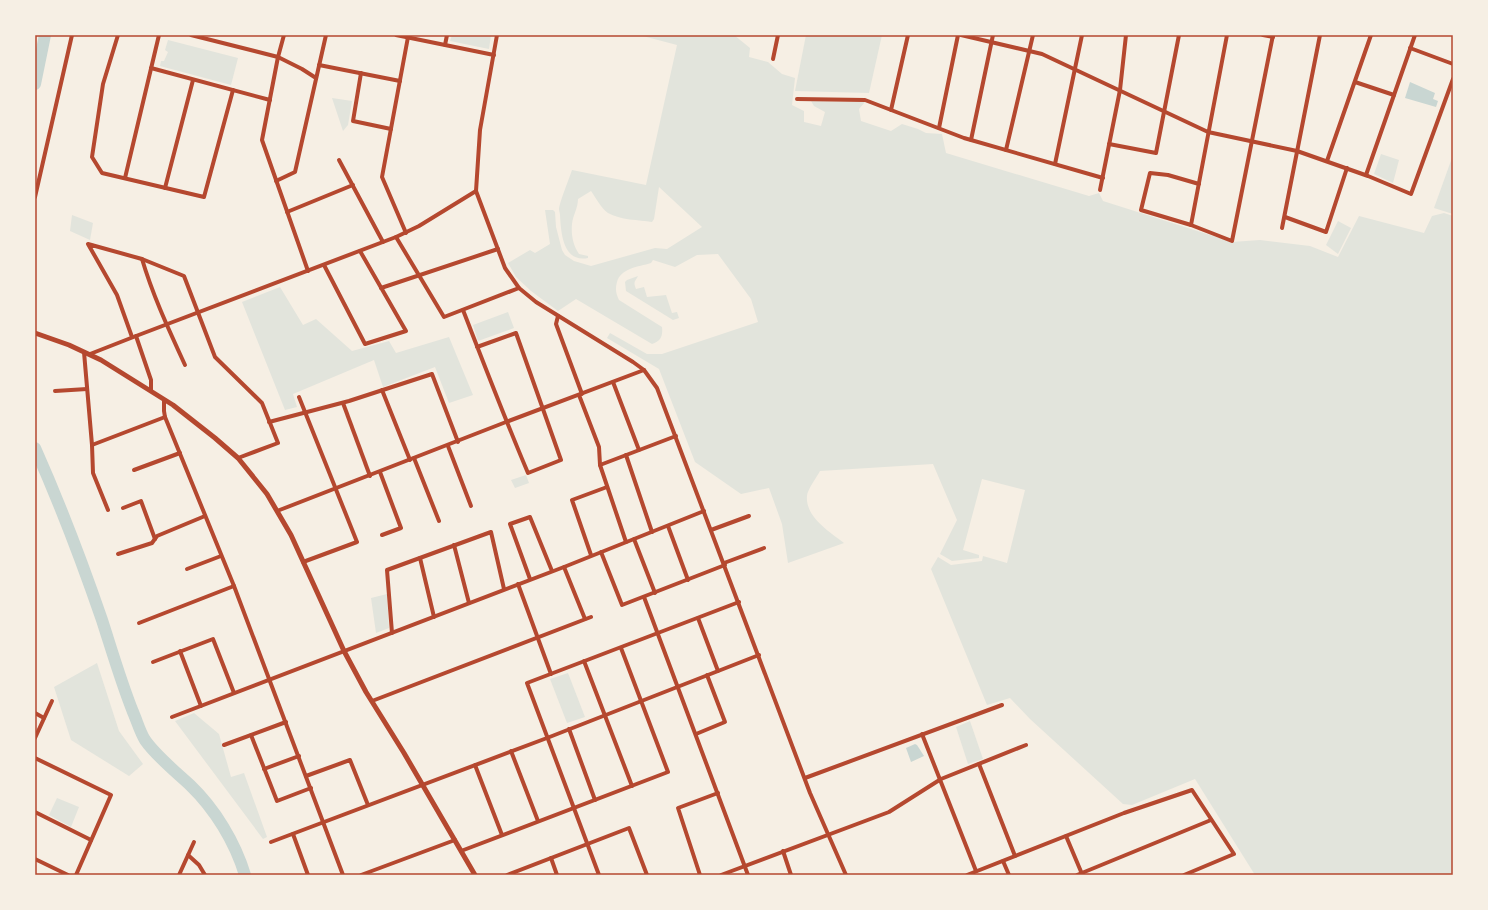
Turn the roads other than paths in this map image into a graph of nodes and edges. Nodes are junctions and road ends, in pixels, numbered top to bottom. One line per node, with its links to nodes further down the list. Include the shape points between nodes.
1 (72, 35): 70 (street)
2 (118, 35): 62 (street, via 103,84 92,157 102,173)
3 (160, 35): 34 (street)
4 (191, 35): 30 (street)
5 (284, 35): 30 (street)
6 (326, 35): 33 (street)
7 (396, 35): 23 (street)
8 (447, 35): 26 (street)
9 (497, 35): 29 (street)
10 (778, 35): 31 (street)
11 (908, 35): 47 (street)
12 (960, 35): 25 (street); 49 (street)
13 (994, 35): 25 (street)
14 (1033, 35): 28 (street)
15 (1082, 35): 35 (street)
16 (1126, 35): 43 (street)
17 (1179, 35): 48 (street)
18 (1227, 35): 51 (street)
19 (1263, 35): 24 (street)
20 (1320, 35): 56 (street)
21 (1372, 35): 41 (street)
22 (1415, 35): 27 (street)
23 (406, 36): 26 (street); 40 (street)
24 (1273, 36): 53 (street)
25 (992, 42): 28 (street); 52 (street)
26 (445, 45): 29 (street)
27 (1410, 48): 32 (street); 44 (street)
28 (1029, 51): 35 (street, via 1042,54); 55 (street)
29 (494, 55): 69 (street, via 480,130)
30 (278, 57): 37 (street); 46 (street)
31 (773, 59)
32 (1453, 64)
33 (319, 65): 36 (street); 37 (street)
34 (151, 68): 39 (street); 62 (street)
35 (1074, 69): 43 (street); 59 (street)
36 (361, 73): 40 (street); 50 (street, via 353,121)
37 (316, 78): 64 (street, via 295,172)
38 (1453, 79): 61 (street, via 1411,194)
39 (192, 80): 42 (street); 67 (street)
40 (400, 80): 50 (street)
41 (1355, 82): 44 (street); 58 (street)
42 (233, 90): 46 (street); 67 (street, via 204,197)
43 (1120, 90): 48 (street); 54 (street)
44 (1394, 95): 61 (street)
45 (797, 99): 47 (street, via 865,100)
46 (270, 100): 64 (street, via 262,140)
47 (891, 110): 49 (street)
48 (1163, 111): 51 (street); 54 (street, via 1156,153)
49 (939, 128): 52 (street)
50 (391, 129): 75 (street, via 382,177)
51 (1210, 132): 53 (street); 65 (street)
52 (971, 140): 55 (street)
53 (1252, 141): 56 (street); 73 (street, via 1232,241)
54 (1109, 144): 63 (street)
55 (1006, 150): 59 (street)
56 (1297, 151): 58 (street); 72 (street)
57 (340, 160): 66 (street)
58 (1327, 161): 60 (street)
59 (1055, 164): 63 (street)
60 (1347, 168): 61 (street); 72 (street, via 1326,232)
61 (1366, 175)
62 (125, 178): 67 (street)
63 (1103, 178): 68 (street)
64 (276, 181): 71 (street)
65 (1199, 184): 73 (street); 73 (street, via 1150,173 1141,210)
66 (353, 185): 71 (street); 77 (street)
67 (165, 188)
68 (1100, 190)
69 (476, 191): 75 (street); 78 (street)
70 (35, 197)
71 (287, 212): 82 (street)
72 (1285, 217): 74 (street)
73 (1191, 225)
74 (1282, 228)
75 (406, 233): 76 (street)
76 (396, 237): 77 (street); 83 (street)
77 (383, 242): 79 (street)
78 (498, 248): 83 (street); 85 (street, via 505,268)
79 (360, 251): 81 (street); 84 (street)
80 (142, 259): 87 (street, via 184,276); 89 (street); 91 (street, via 88,244 117,295)
81 (324, 265): 82 (street); 84 (street, via 365,344 406,331)
82 (308, 270): 87 (street)
83 (419, 275): 84 (street); 86 (street, via 444,317)
84 (381, 288)
85 (519, 288): 86 (street); 88 (street)
86 (463, 310): 92 (street)
87 (198, 312): 89 (street); 108 (street, via 215,357 262,403)
88 (558, 316): 95 (street); 101 (street, via 556,324)
89 (166, 324): 91 (street); 94 (street)
90 (35, 333): 93 (street)
91 (134, 336): 93 (street); 100 (street, via 151,380)
92 (477, 347): 105 (street, via 516,333); 109 (street)
93 (87, 353): 97 (street); 100 (street)
94 (185, 365)
95 (644, 370): 96 (street); 110 (street, via 657,388)
96 (613, 382): 101 (street); 114 (street)
97 (87, 389): 98 (street); 112 (street)
98 (55, 390)
99 (382, 390): 104 (street); 111 (street, via 432,374); 118 (street)
100 (151, 391): 103 (street)
101 (580, 395): 105 (street); 119 (street, via 599,447)
102 (299, 397): 106 (street)
103 (164, 400): 107 (street); 117 (street)
104 (343, 403): 106 (street); 122 (street)
105 (543, 408): 109 (street); 109 (street, via 561,460 528,473)
106 (306, 412): 108 (street); 124 (street)
107 (165, 417): 112 (street); 115 (street)
108 (269, 422): 117 (street, via 278,443)
109 (506, 422): 111 (street)
110 (676, 436): 114 (street); 129 (street)
111 (458, 442): 113 (street)
112 (92, 445): 127 (street, via 94,473)
113 (448, 446): 118 (street); 125 (street)
114 (639, 450): 116 (street)
115 (180, 453): 120 (street); 130 (street)
116 (626, 455): 119 (street); 135 (street)
117 (238, 458): 128 (street, via 267,494)
118 (412, 459): 121 (street); 132 (street)
119 (600, 465): 123 (street)
120 (134, 470)
121 (380, 472): 122 (street); 136 (street, via 401,528)
122 (370, 476): 124 (street)
123 (607, 487): 139 (street); 144 (street, via 572,500)
124 (336, 489): 128 (street); 147 (street, via 357,542)
125 (471, 506)
126 (123, 508): 137 (street, via 141,501)
127 (108, 510)
128 (277, 511): 147 (street)
129 (704, 511): 133 (street); 134 (street)
130 (205, 516): 137 (street); 145 (street)
131 (749, 516): 134 (street)
132 (439, 521)
133 (668, 526): 135 (street); 153 (street)
134 (711, 530): 148 (street)
135 (652, 532): 138 (street)
136 (382, 535)
137 (155, 539): 143 (street, via 152,543)
138 (634, 539): 139 (street); 157 (street)
139 (626, 542): 142 (street)
140 (454, 545): 146 (street); 156 (street, via 491,532); 160 (street)
141 (764, 548): 148 (street)
142 (601, 552): 144 (street); 158 (street, via 622,605)
143 (118, 554)
144 (591, 555): 149 (street)
145 (221, 556): 150 (street); 155 (street)
146 (420, 558): 161 (street); 166 (street, via 387,570)
147 (303, 562): 171 (street)
148 (724, 564): 153 (street); 159 (street)
149 (564, 567): 151 (street); 164 (street)
150 (187, 570)
151 (552, 571): 152 (street); 152 (street, via 530,517 510,524)
152 (530, 580): 154 (street)
153 (688, 580): 157 (street)
154 (518, 584): 156 (street); 168 (street)
155 (234, 586): 165 (street); 178 (street)
156 (504, 590): 160 (street)
157 (655, 593): 158 (street)
158 (644, 597): 167 (street)
159 (738, 602): 163 (street); 172 (street)
160 (469, 603): 161 (street)
161 (434, 617): 166 (street)
162 (591, 617): 164 (street)
163 (698, 618): 167 (street); 175 (street)
164 (584, 620): 168 (street)
165 (139, 623)
166 (392, 633): 171 (street)
167 (657, 633): 169 (street); 179 (street)
168 (538, 638): 176 (street); 182 (street)
169 (621, 648): 173 (street); 183 (street)
170 (180, 651): 174 (street); 180 (street, via 213,639); 185 (street)
171 (344, 651): 178 (street); 182 (street)
172 (758, 655): 175 (street); 206 (street)
173 (584, 661): 176 (street); 187 (street)
174 (153, 662)
175 (718, 671): 177 (street)
176 (551, 674): 196 (street, via 527,683)
177 (707, 675): 179 (street); 192 (street, via 725,722)
178 (270, 679): 180 (street); 190 (street)
179 (678, 687): 183 (street); 192 (street)
180 (234, 693): 185 (street)
181 (52, 701): 189 (street)
182 (372, 701): 208 (street)
183 (641, 701): 187 (street); 209 (street, via 668,772)
184 (1002, 705): 193 (street)
185 (201, 706): 188 (street)
186 (35, 713): 189 (street)
187 (605, 715): 191 (street); 209 (street)
188 (172, 717)
189 (44, 718): 195 (street)
190 (286, 722): 194 (street); 200 (street)
191 (569, 728): 196 (street); 212 (street)
192 (696, 734): 211 (street)
193 (922, 734): 206 (street); 207 (street)
194 (251, 735): 197 (street); 204 (street)
195 (35, 738)
196 (547, 738): 199 (street); 214 (street)
197 (224, 745)
198 (1026, 745): 202 (street)
199 (511, 751): 203 (street); 217 (street)
200 (299, 756): 204 (street); 205 (street)
201 (35, 758): 223 (street, via 111,795)
202 (979, 764): 207 (street); 231 (street)
203 (475, 765): 208 (street); 221 (street)
204 (264, 768): 210 (street, via 277,801)
205 (306, 776): 210 (street); 213 (street, via 350,760)
206 (805, 778): 220 (street)
207 (941, 779): 220 (street, via 889,812); 236 (street)
208 (423, 784): 213 (street); 224 (street)
209 (632, 786): 212 (street)
210 (311, 788): 218 (street)
211 (718, 793): 235 (street); 250 (street, via 678,808)
212 (595, 800): 214 (street)
213 (368, 806): 218 (street)
214 (573, 808): 217 (street); 227 (street)
215 (35, 812): 223 (street)
216 (1211, 820): 222 (street, via 1192,790); 237 (street); 257 (street, via 1234,854)
217 (538, 821): 221 (street)
218 (324, 823): 219 (street); 243 (street)
219 (292, 834): 226 (street); 242 (street)
220 (828, 834): 229 (street); 254 (street)
221 (502, 835): 228 (street)
222 (1066, 836): 231 (street); 237 (street)
223 (91, 840): 239 (street)
224 (455, 840): 228 (street); 244 (street)
225 (194, 842): 230 (street)
226 (271, 842)
227 (587, 844): 232 (street); 248 (street); 249 (street, via 629,828)
228 (461, 851): 245 (street)
229 (783, 851): 235 (street); 253 (street)
230 (188, 855): 240 (street); 241 (street)
231 (1015, 856): 234 (street)
232 (551, 858): 246 (street); 247 (street)
233 (35, 859): 238 (street)
234 (1003, 861): 236 (street); 256 (street)
235 (745, 866): 251 (street); 252 (street)
236 (976, 871): 255 (street)
237 (1080, 874)
238 (68, 875)
239 (76, 875)
240 (179, 875)
241 (205, 875)
242 (308, 875)
243 (343, 875)
244 (361, 875)
245 (475, 875)
246 (507, 875)
247 (557, 875)
248 (599, 875)
249 (647, 875)
250 (700, 875)
251 (721, 875)
252 (748, 875)
253 (791, 875)
254 (846, 875)
255 (966, 875)
256 (1009, 875)
257 (1184, 875)

